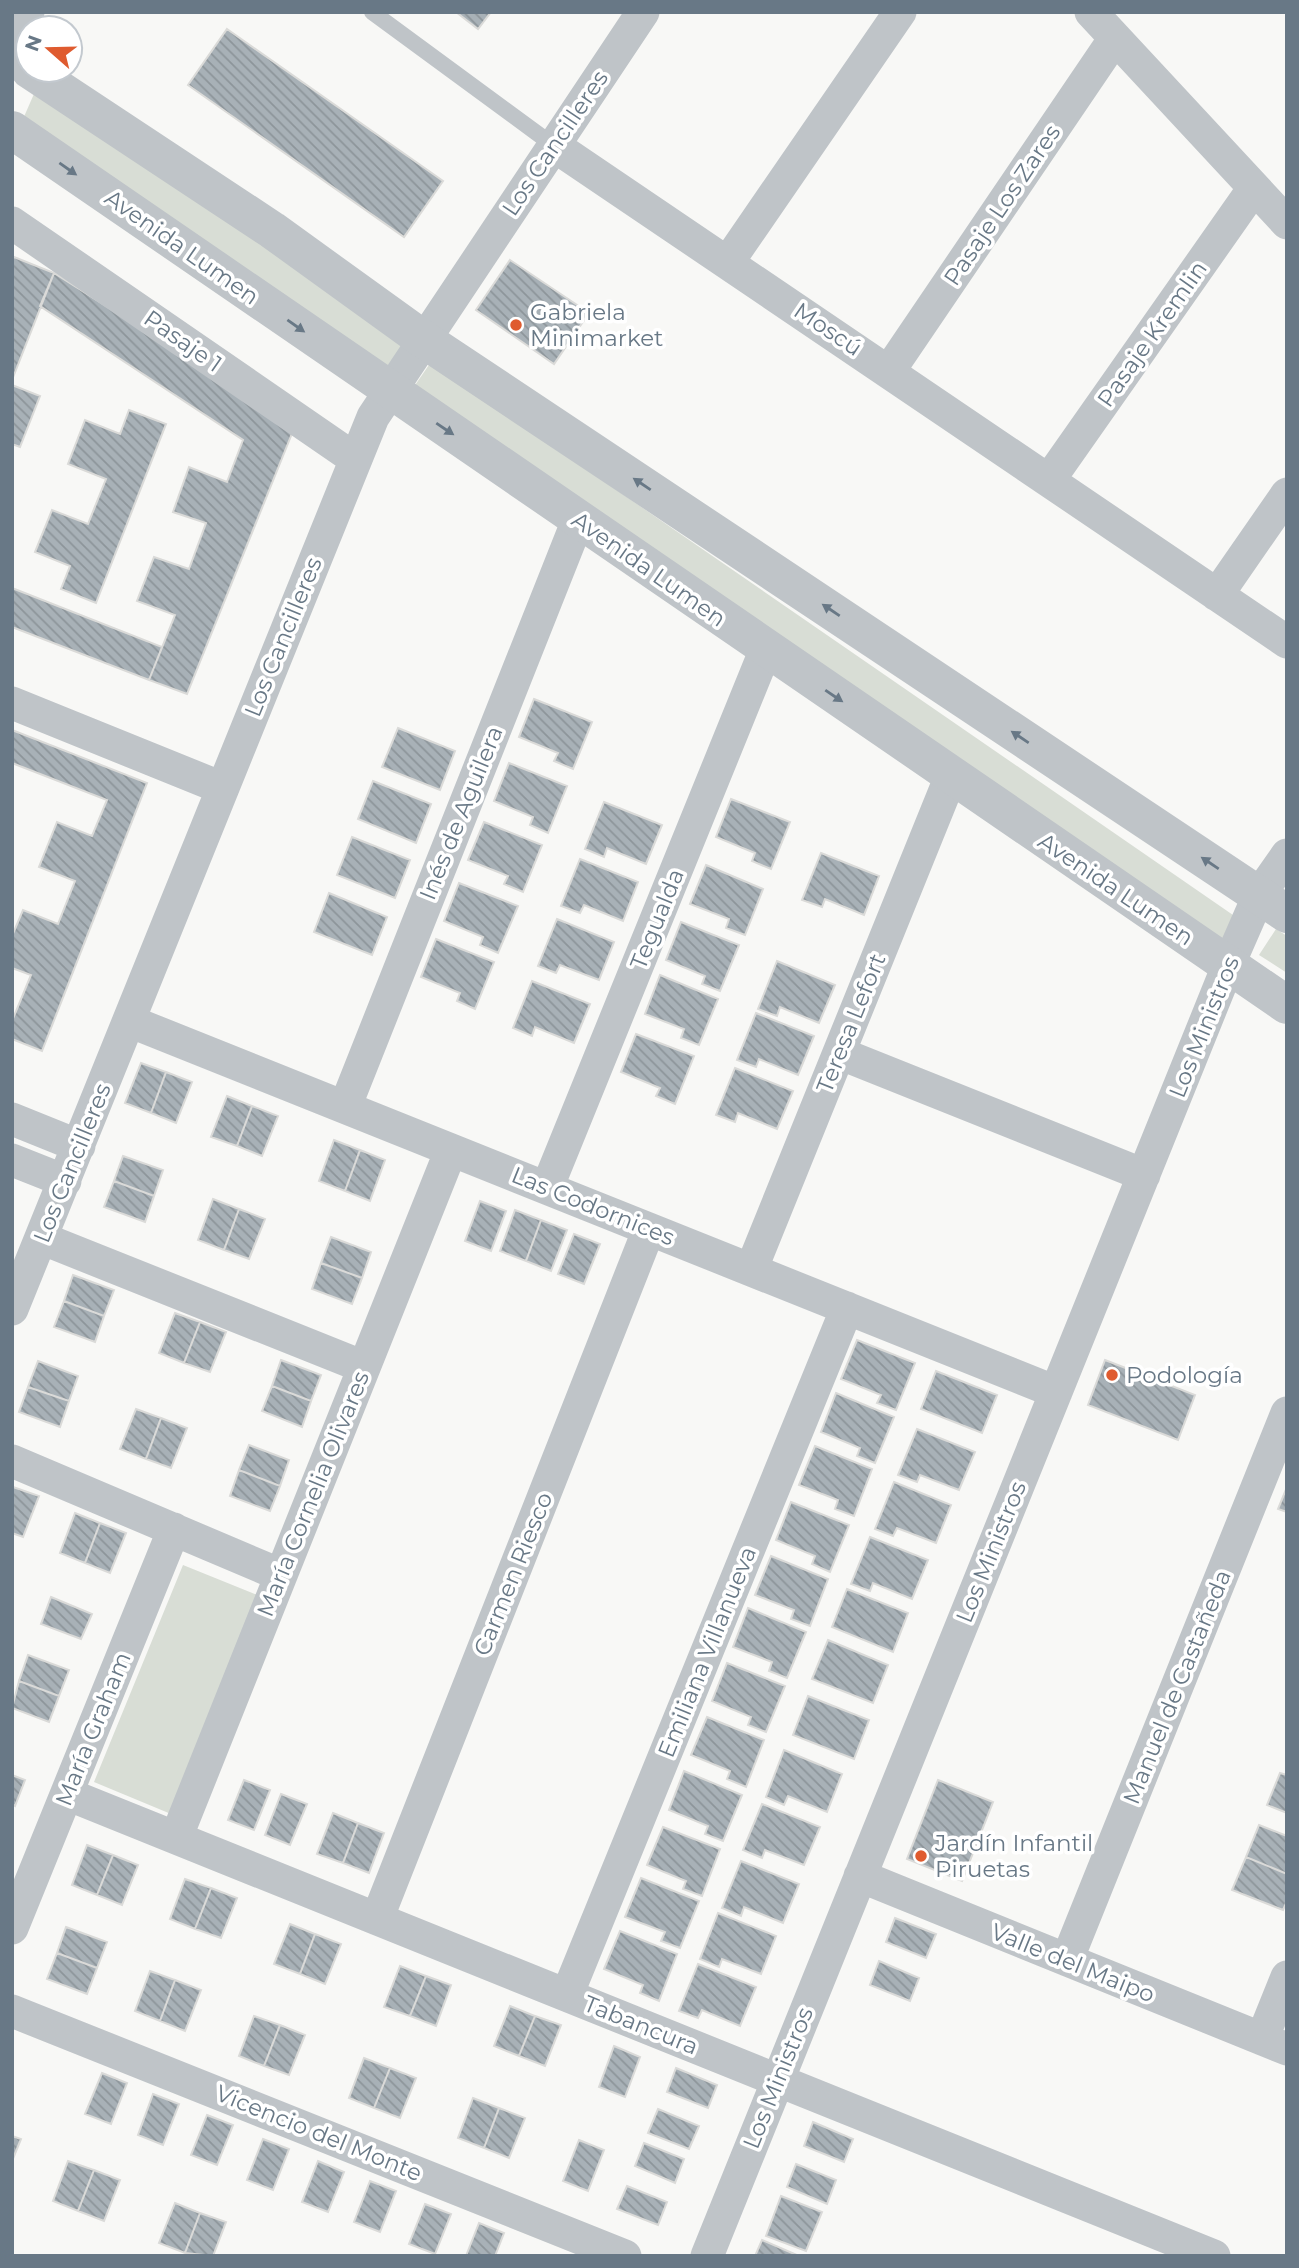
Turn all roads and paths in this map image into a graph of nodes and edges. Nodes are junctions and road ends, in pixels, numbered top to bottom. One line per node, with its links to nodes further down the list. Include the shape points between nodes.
1 (28, 12): 7 (street)
2 (372, 12): 10 (lane, Moscú)
3 (643, 12): 10 (street, Los Cancilleres)
4 (900, 12): 14 (street)
5 (1091, 12): 6 (street)
6 (1115, 38): 11 (street); 16 (street, Pasaje Los Zares)
7 (12, 59)
8 (52, 84): 15 (street, via 272,230)
9 (12, 130): 17 (street, Avenida Lumen, one-way to 17)
10 (553, 145): 14 (street, Moscú); 15 (street, Los Cancilleres)
11 (1254, 188): 13 (street); 19 (street, Pasaje Kremlin)
12 (12, 223): 18 (street, Pasaje 1)
13 (1287, 223)
14 (728, 262): 16 (street, Moscú)
15 (423, 339): 17 (street, Los Cancilleres); 29 (street, one-way to 15)
16 (889, 371): 19 (street, Moscú)
17 (388, 390): 18 (street, Los Cancilleres); 21 (street, Avenida Lumen, one-way to 21)
18 (355, 459): 27 (street, Los Cancilleres)
19 (1049, 480): 22 (street, Moscú)
20 (1287, 494): 22 (street)
21 (578, 520): 24 (street, Avenida Lumen); 34 (street, Inés de Aguilera)
22 (1217, 595): 23 (street, Moscú)
23 (1287, 642)
24 (766, 649): 26 (street, Avenida Lumen, one-way to 26); 41 (street, Tegualda)
25 (12, 703): 27 (street)
26 (950, 776): 30 (street, Avenida Lumen); 33 (street, Teresa Lefort)
27 (222, 788): 32 (street, Los Cancilleres)
28 (1287, 855): 29 (street, Los Ministros)
29 (1273, 905): 30 (street, Los Ministros)
30 (1228, 966): 31 (street, Avenida Lumen); 39 (street, Los Ministros)
31 (1287, 1005)
32 (130, 1021): 34 (street, Las Codornices); 36 (street, Los Cancilleres)
33 (839, 1053): 39 (street); 44 (street, Teresa Lefort)
34 (345, 1107): 37 (street, Las Codornices)
35 (12, 1119): 36 (street)
36 (79, 1146): 40 (street, Los Cancilleres)
37 (451, 1150): 41 (street, Las Codornices); 47 (street, María Cornelia Olivares)
38 (12, 1160): 40 (street)
39 (1144, 1175): 48 (street, Los Ministros)
40 (65, 1181): 43 (street, Los Cancilleres)
41 (547, 1188): 42 (street, Las Codornices)
42 (649, 1229): 44 (street, Las Codornices); 56 (street, Carmen Riesco)
43 (41, 1238): 46 (street, Los Cancilleres); 47 (street)
44 (751, 1270): 45 (street, Las Codornices)
45 (847, 1308): 48 (street, Las Codornices); 60 (street, Emiliana Villanueva)
46 (12, 1309)
47 (364, 1367): 52 (street, María Cornelia Olivares)
48 (1056, 1392): 55 (street, Los Ministros)
49 (1287, 1413): 58 (street, Manuel de Castañeda)
50 (12, 1461): 51 (street)
51 (174, 1529): 52 (street); 53 (street, María Graham)
52 (281, 1575): 54 (street, María Cornelia Olivares)
53 (67, 1794): 54 (street, Tabancura); 57 (street, María Graham)
54 (176, 1838): 56 (street, Tabancura)
55 (860, 1876): 58 (street, Valle del Maipo); 63 (street, Los Ministros)
56 (377, 1919): 60 (street, Tabancura)
57 (12, 1928)
58 (1067, 1960): 62 (street, Valle del Maipo)
59 (1287, 1977): 62 (street)
60 (567, 1995): 63 (street, Tabancura)
61 (12, 2011): 64 (street, Vicencio del Monte)
62 (1274, 2044)
63 (778, 2080): 65 (street, Los Ministros); 66 (street, Tabancura)
64 (625, 2256)
65 (706, 2256)
66 (1214, 2256)

